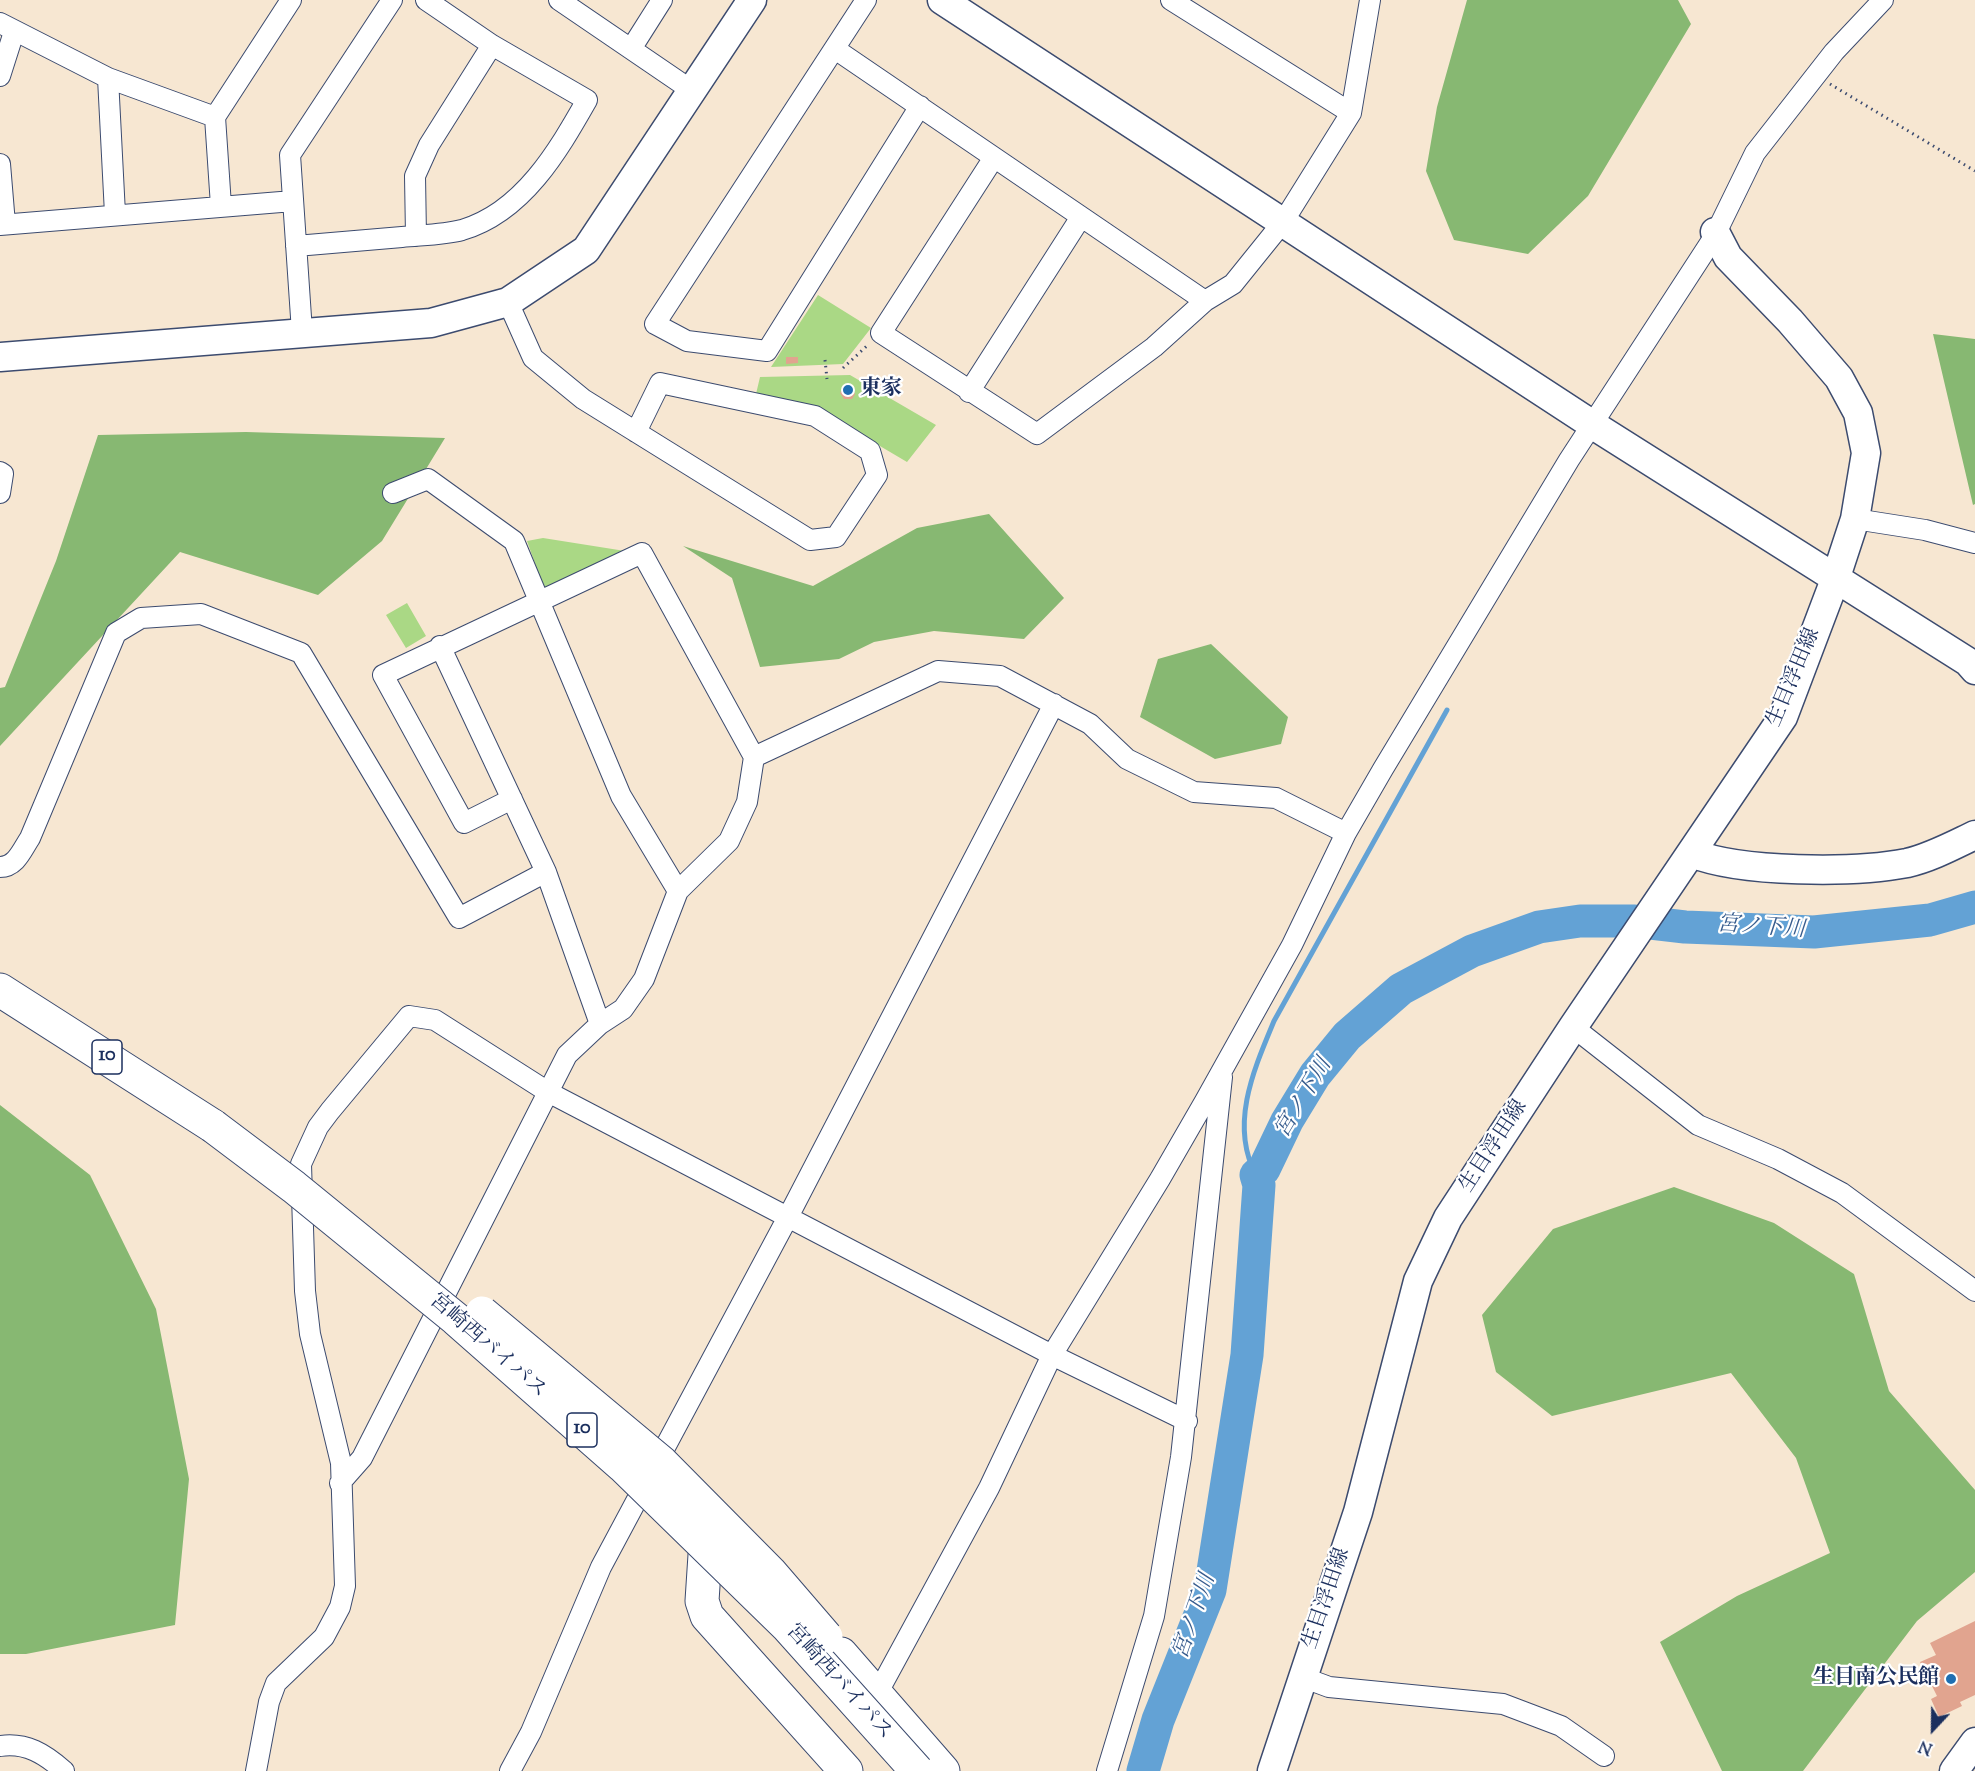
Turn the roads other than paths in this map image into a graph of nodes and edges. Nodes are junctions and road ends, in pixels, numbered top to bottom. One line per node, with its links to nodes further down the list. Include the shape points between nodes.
1 (291, 0): 21 (street)
2 (392, 0): 24 (street, via 290,155)
3 (426, 0): 13 (street)
4 (559, 0): 14 (street)
5 (662, 0): 14 (street)
6 (752, 0): 18 (street)
7 (866, 0): 15 (street)
8 (942, 0): 28 (street)
9 (1171, 0): 20 (street)
10 (1370, 0): 20 (street)
11 (1883, 0): 30 (street, via 1859,23 1755,153)
12 (7, 28): 16 (street); 17 (street)
13 (492, 45): 31 (street, via 429,145 415,176); 31 (street, via 587,100 560,148 520,195 488,219 461,230)
14 (631, 49): 18 (street)
15 (835, 49): 19 (street); 19 (street, via 655,324 687,341 767,351)
16 (0, 76)
17 (108, 78): 21 (street); 26 (street)
18 (694, 92): 33 (street, via 586,250)
19 (920, 106): 22 (street)
20 (1352, 112): 28 (street)
21 (215, 117): 25 (street)
22 (993, 159): 27 (street); 37 (street, via 882,333)
23 (0, 164): 29 (street)
24 (293, 201): 25 (street); 32 (street)
25 (221, 206): 26 (street)
26 (115, 214): 29 (street)
27 (1081, 217): 34 (street); 37 (street)
28 (1284, 222): 34 (street, via 1233,284); 38 (street)
29 (2, 225)
30 (1715, 232): 38 (street); 43 (street, 生目浮田線, via 1728,257 1839,378 1858,413 1866,453)
31 (416, 236): 32 (street)
32 (296, 246): 35 (street)
33 (508, 302): 35 (street, via 431,323); 39 (street, via 533,358 583,399)
34 (1205, 302): 37 (street, via 1154,347 1037,434)
35 (302, 332): 36 (street)
36 (0, 357)
37 (969, 392)
38 (1593, 425): 45 (street); 52 (street)
39 (636, 432): 39 (street, via 810,540 836,537 877,475 870,451 815,416 660,383)
40 (0, 472): 41 (street)
41 (0, 494)
42 (393, 494): 46 (street, via 428,479 514,540)
43 (1855, 519): 44 (street); 45 (street, 生目浮田線)
44 (1975, 543)
45 (1836, 577): 48 (street); 54 (street, 生目浮田線, via 1783,717)
46 (538, 601): 47 (street); 50 (street, via 642,553); 57 (street, via 621,796)
47 (440, 646): 51 (street); 51 (street, via 383,675 464,823)
48 (1975, 670)
49 (1054, 704): 50 (street, via 1000,676 938,671); 52 (street, via 1090,724 1127,759 1194,792 1276,798); 66 (street)
50 (754, 757): 57 (street, via 747,802 729,840)
51 (512, 799): 56 (street)
52 (1346, 833): 62 (street, via 1292,945)
53 (1975, 835): 54 (street, via 1909,862 1854,869 1734,864 1710,861)
54 (1692, 853): 61 (street, 生目浮田線)
55 (0, 867): 56 (street, via 16,860 30,838 116,633 141,618 201,615 301,653 459,918)
56 (546, 872): 60 (street)
57 (678, 891): 60 (street, via 644,979 623,1009)
58 (0, 990): 64 (highway, 宮崎西バイパス / 10)
59 (0, 1008): 64 (highway, 宮崎西バイパス / 10)
60 (600, 1024): 63 (street, via 567,1055)
61 (1573, 1027): 67 (street, via 1698,1125 1778,1158 1842,1193); 72 (street, 生目浮田線, via 1449,1218 1418,1281 1358,1512)
62 (1223, 1065): 68 (street, via 1160,1179); 69 (street)
63 (548, 1092): 66 (street); 70 (street, via 362,1458); 70 (street, via 435,1020 409,1016 318,1127 301,1164 305,1291 310,1334 341,1463)
64 (211, 1130): 65 (highway, 宮崎西バイパス / 10, bridge); 71 (highway, 宮崎西バイパス / 10, via 527,1391)
65 (294, 1187): 73 (highway, bridge, via 487,1316 662,1463 770,1572); 81 (highway, 宮崎西バイパス / 10, bridge, via 456,1319 623,1466 788,1627)
66 (788, 1217): 68 (street); 79 (street, via 601,1568 531,1732)
67 (1975, 1292)
68 (1052, 1355): 69 (street); 73 (street, via 989,1488)
69 (1187, 1421): 83 (street, via 1154,1616)
70 (340, 1483): 78 (street, via 345,1586 340,1607 324,1637 276,1683)
71 (705, 1555): 76 (highway, via 702,1600 707,1616); 80 (highway, 宮崎西バイパス / 10)
72 (1302, 1677): 75 (street, via 1329,1687 1503,1704 1561,1726); 84 (street, 生目浮田線)
73 (877, 1694): 82 (highway)
74 (0, 1746): 77 (street, via 13,1744 45,1753)
75 (1604, 1756)
76 (842, 1770)
77 (64, 1771)
78 (256, 1771)
79 (510, 1771)
80 (902, 1771)
81 (917, 1771)
82 (943, 1771)
83 (1107, 1771)
84 (1272, 1771)

